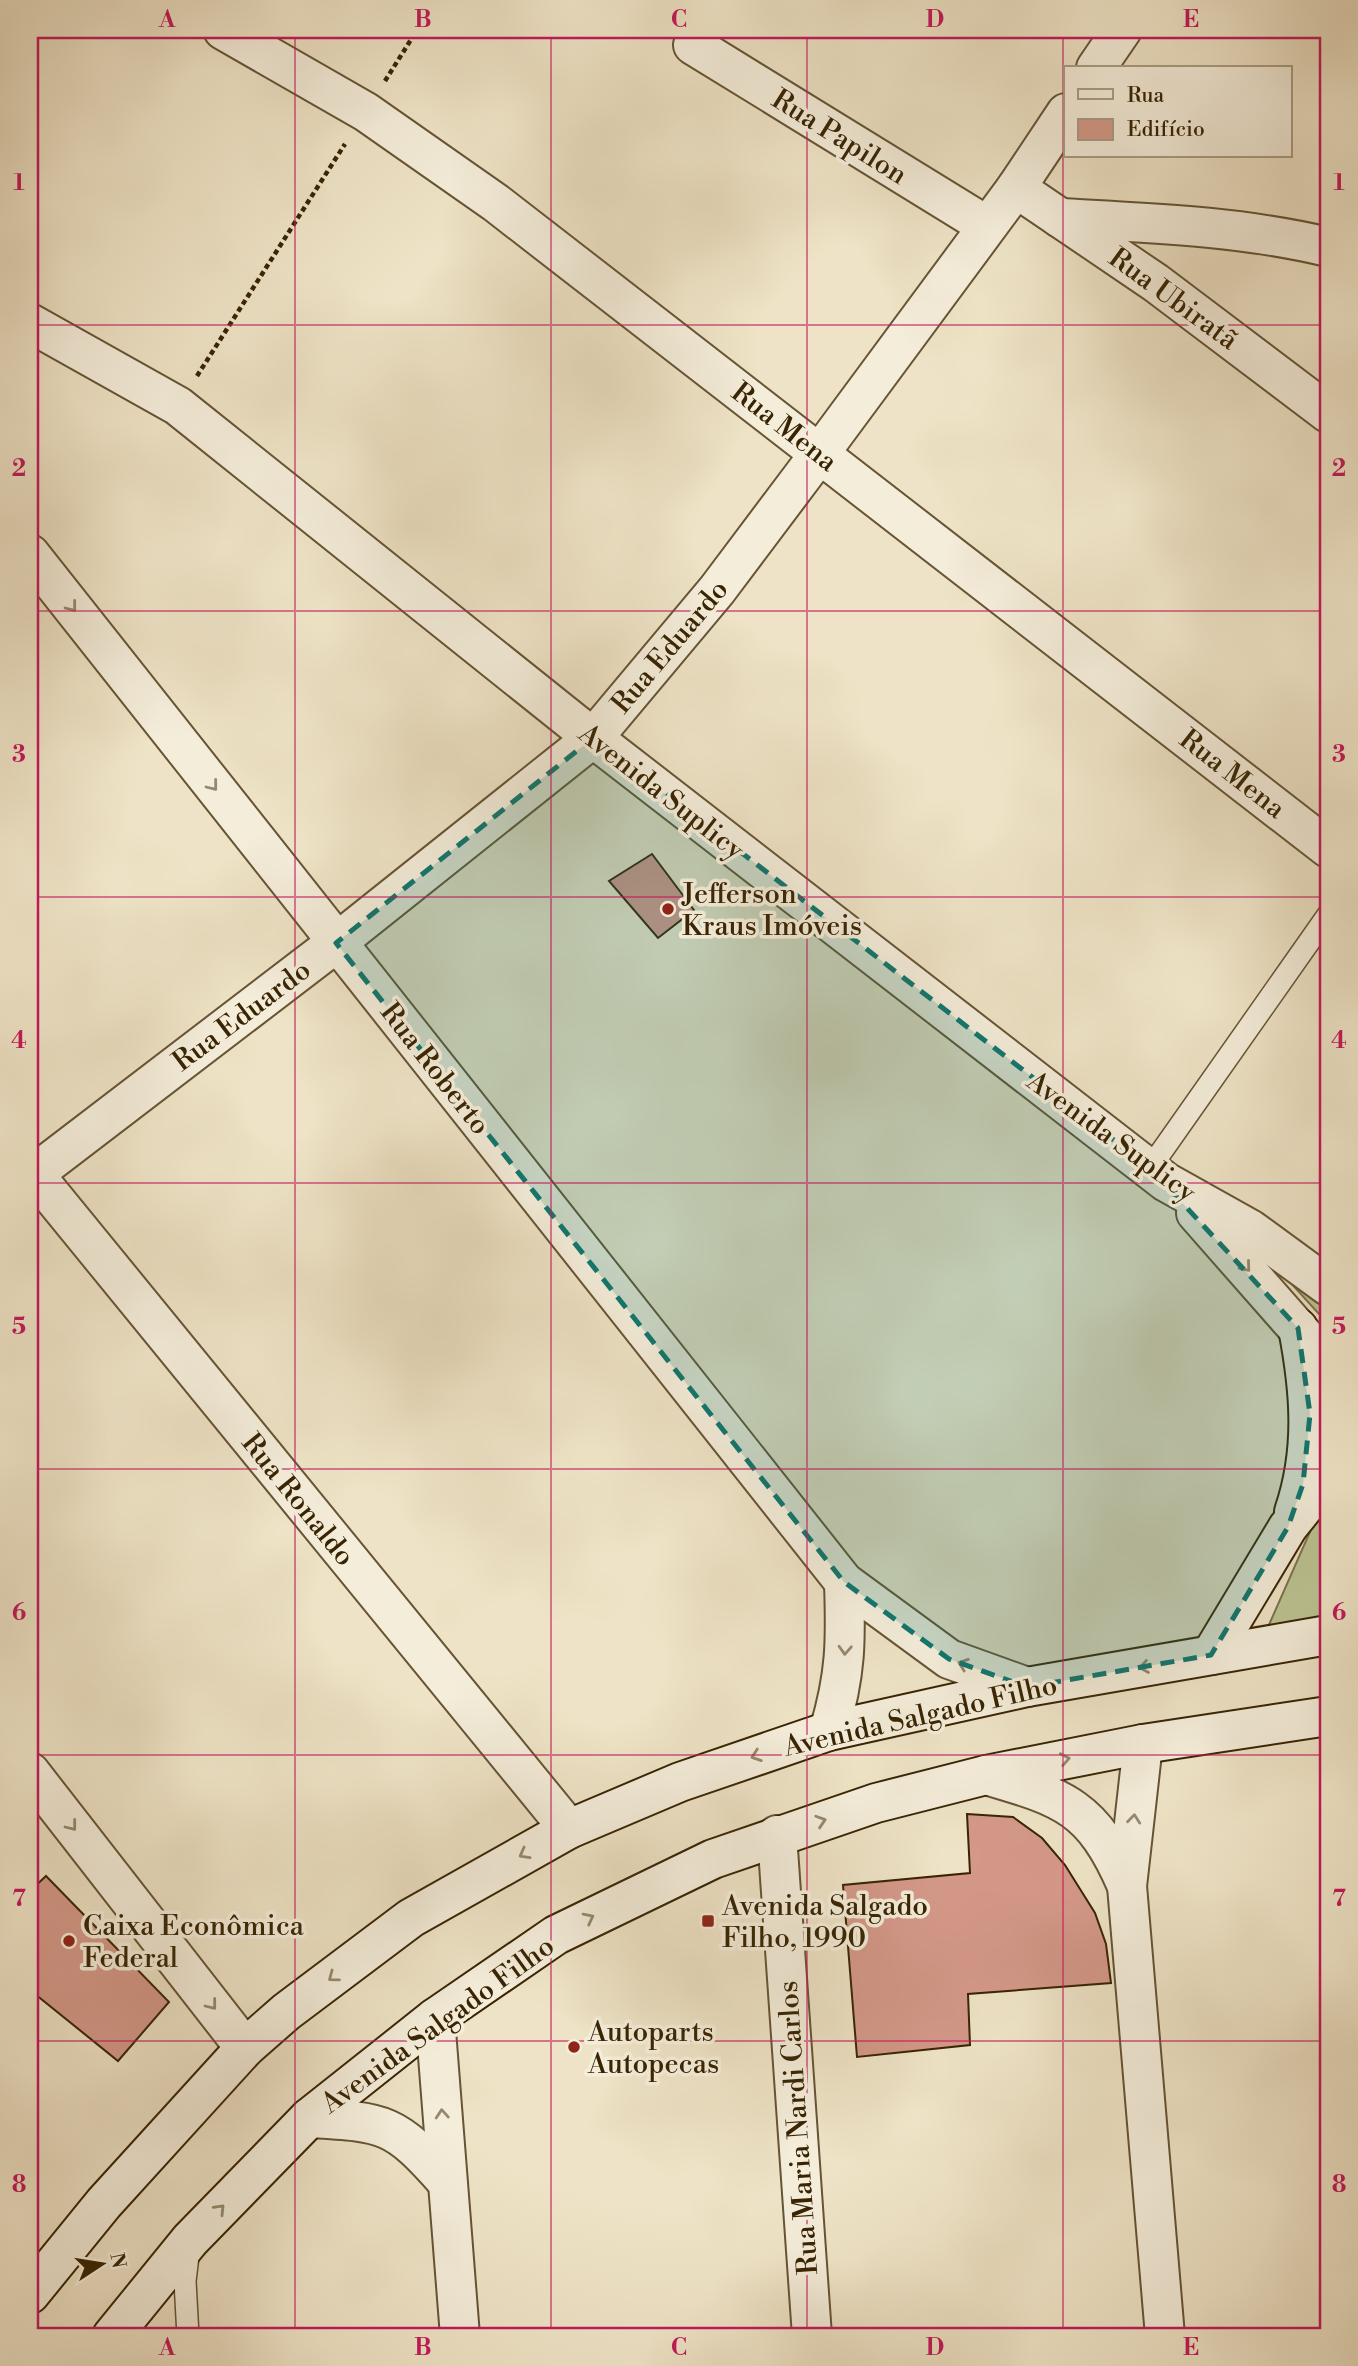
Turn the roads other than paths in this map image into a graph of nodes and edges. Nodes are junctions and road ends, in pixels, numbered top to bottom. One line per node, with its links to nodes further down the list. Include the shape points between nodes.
1 (223, 30): 12 (street, Rua Mena, via 366,111 496,203)
2 (1122, 30): 4 (street)
3 (693, 46): 8 (street, Rua Papilon)
4 (1097, 66)
5 (1064, 116): 6 (street, Rua Eduardo)
6 (1016, 188): 7 (street, Rua Ubiratã); 8 (street, Rua Eduardo)
7 (1060, 218): 9 (street, via 1202,226); 11 (street, Rua Ubiratã, via 1156,283)
8 (986, 226): 12 (street, Rua Eduardo)
9 (1328, 247)
10 (30, 323): 14 (street, Avenida Suplicy, via 178,406)
11 (1328, 413)
12 (820, 453): 14 (street, Rua Eduardo, via 716,590); 15 (street, Rua Mena)
13 (30, 554): 17 (street, Rua Roberto, one-way to 17)
14 (593, 738): 17 (street, Rua Eduardo); 19 (street, Avenida Suplicy)
15 (1328, 848)
16 (1328, 915): 19 (lane)
17 (336, 943): 18 (street, Rua Eduardo); 25 (street, Rua Roberto)
18 (31, 1174): 36 (street, Rua Ronaldo)
19 (1158, 1175): 20 (street, Avenida Suplicy, via 1250,1229); 21 (street, one-way to 21, via 1234,1252)
20 (1328, 1286)
21 (1298, 1328): 22 (street); 24 (street, via 1307,1376 1308,1454)
22 (1328, 1363)
23 (1328, 1477): 24 (street)
24 (1288, 1527): 26 (street)
25 (844, 1582): 30 (street, Rua Roberto, one-way to 25, via 949,1659); 32 (street, one-way to 32, via 842,1686)
26 (1256, 1584): 28 (street); 29 (street)
27 (1328, 1635): 28 (street, Avenida Salgado Filho)
28 (1267, 1645): 29 (street, Avenida Salgado Filho)
29 (1211, 1655): 30 (street, Avenida Salgado Filho, one-way to 30)
30 (1027, 1687): 32 (street, Avenida Salgado Filho)
31 (1328, 1716): 33 (street, Avenida Salgado Filho)
32 (829, 1731): 36 (street, Avenida Salgado Filho, one-way to 36, via 680,1782)
33 (1143, 1744): 35 (street, Avenida Salgado Filho, one-way to 33); 38 (street, one-way to 33)
34 (30, 1772): 40 (street, one-way to 40)
35 (986, 1774): 37 (street, Avenida Salgado Filho, one-way to 35, via 876,1802); 38 (street, via 1056,1797 1087,1819 1105,1840)
36 (569, 1829): 40 (street, Avenida Salgado Filho, one-way to 40, via 411,1918 286,2012)
37 (777, 1835): 39 (street, Avenida Salgado Filho, one-way to 37, via 556,1935 647,1889); 48 (street, Rua Maria Nardi Carlos)
38 (1127, 1886): 49 (street)
39 (435, 2018): 41 (street, Avenida Salgado Filho); 42 (street, one-way to 39)
40 (246, 2048): 44 (street, Avenida Salgado Filho, via 104,2203)
41 (309, 2118): 42 (street, via 388,2127 414,2144); 43 (street, Avenida Salgado Filho, one-way to 41)
42 (447, 2182): 47 (street)
43 (190, 2240): 45 (street, Avenida Salgado Filho); 46 (lane, via 185,2281)
44 (30, 2294)
45 (113, 2336)
46 (188, 2336)
47 (460, 2336)
48 (812, 2336)
49 (1165, 2336)

